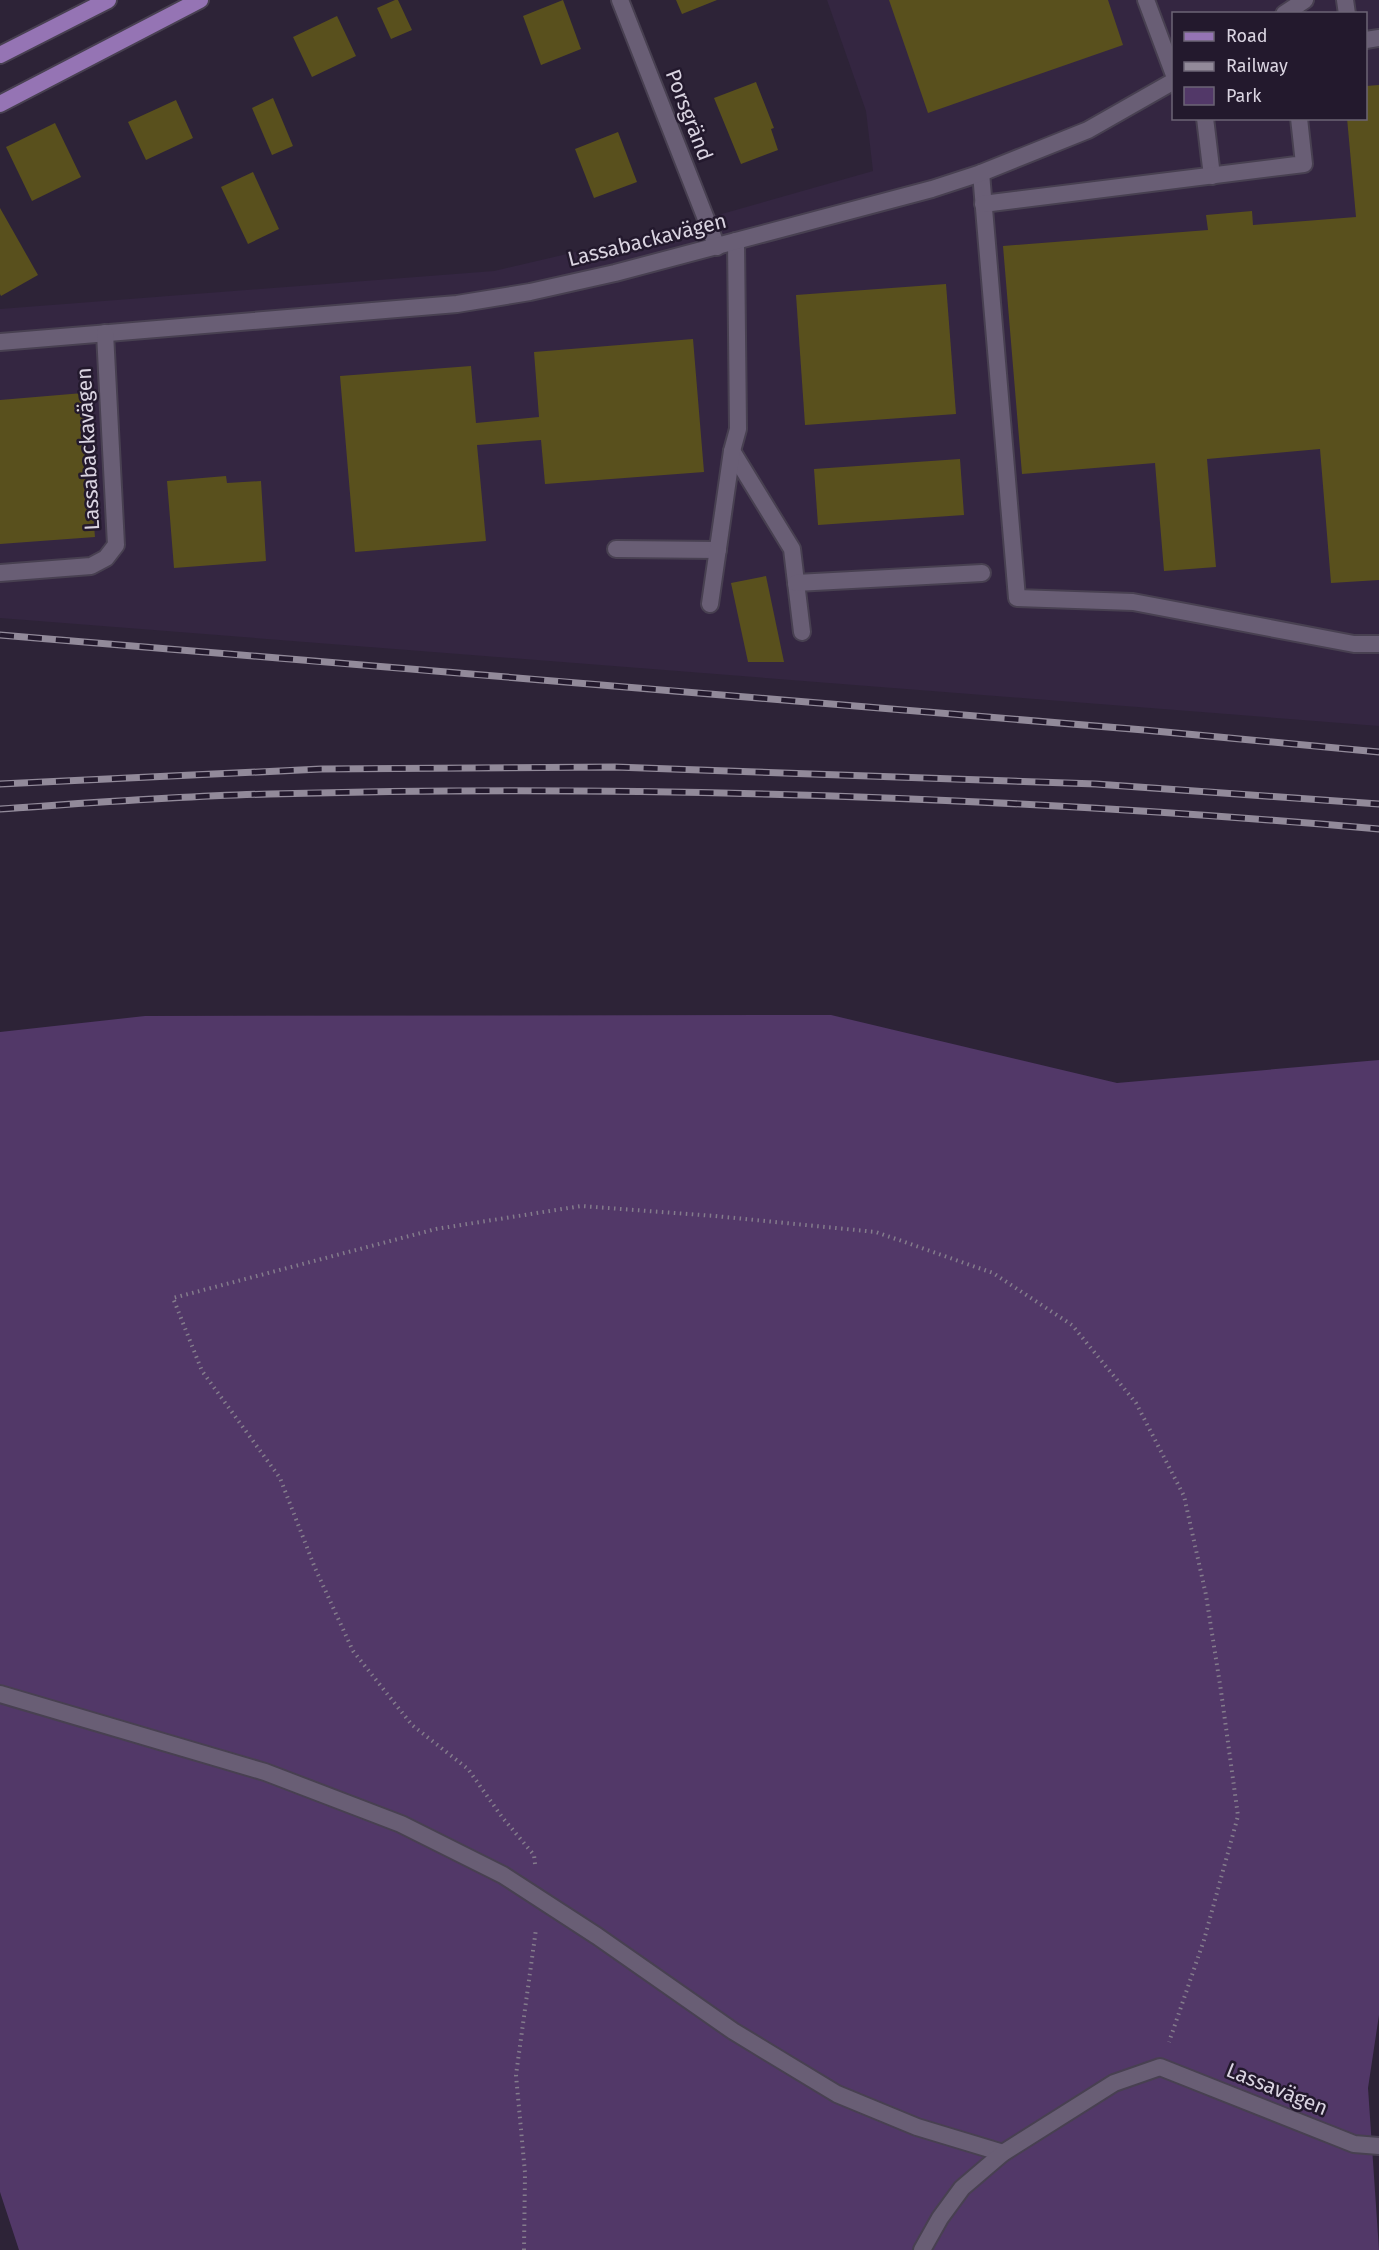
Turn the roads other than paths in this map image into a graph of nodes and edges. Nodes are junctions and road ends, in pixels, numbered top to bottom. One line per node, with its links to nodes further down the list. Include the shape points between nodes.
1 (108, 0): 7 (main road)
2 (200, 0): 10 (main road)
3 (620, 0): 17 (street, Porsgränd)
4 (1146, 0): 8 (street)
5 (1305, 0): 6 (street)
6 (1287, 12)
7 (0, 55)
8 (1172, 72)
9 (1172, 82): 13 (street, Lassabackavägen, via 1088,130)
10 (0, 104)
11 (1205, 120): 14 (street)
12 (1299, 120): 14 (street, via 1304,164)
13 (981, 173): 15 (street); 16 (street, Lassabackavägen)
14 (1212, 176): 15 (street)
15 (983, 204): 28 (street, via 1017,598 1133,602 1354,644)
16 (736, 241): 17 (street, Lassabackavägen); 20 (street, via 738,429)
17 (717, 247): 18 (street, Lassabackavägen, via 530,292 457,304)
18 (105, 333): 19 (street, Lassabackavägen); 23 (street, Lassabackavägen, via 116,545 106,558 91,566)
19 (0, 342)
20 (732, 451): 22 (street); 25 (street, via 792,549)
21 (616, 549): 22 (street)
22 (718, 550): 26 (street)
23 (0, 573)
24 (982, 573): 25 (street)
25 (796, 583): 27 (street)
26 (710, 604)
27 (802, 632)
28 (1379, 644)
29 (0, 1694): 31 (street, via 265,1772 401,1824 503,1875 733,2031 837,2094 917,2127)
30 (1379, 2146): 31 (street, Lassavägen, via 1354,2144 1160,2067 1114,2083)
31 (1003, 2153): 32 (street, via 962,2188)
32 (922, 2250)

